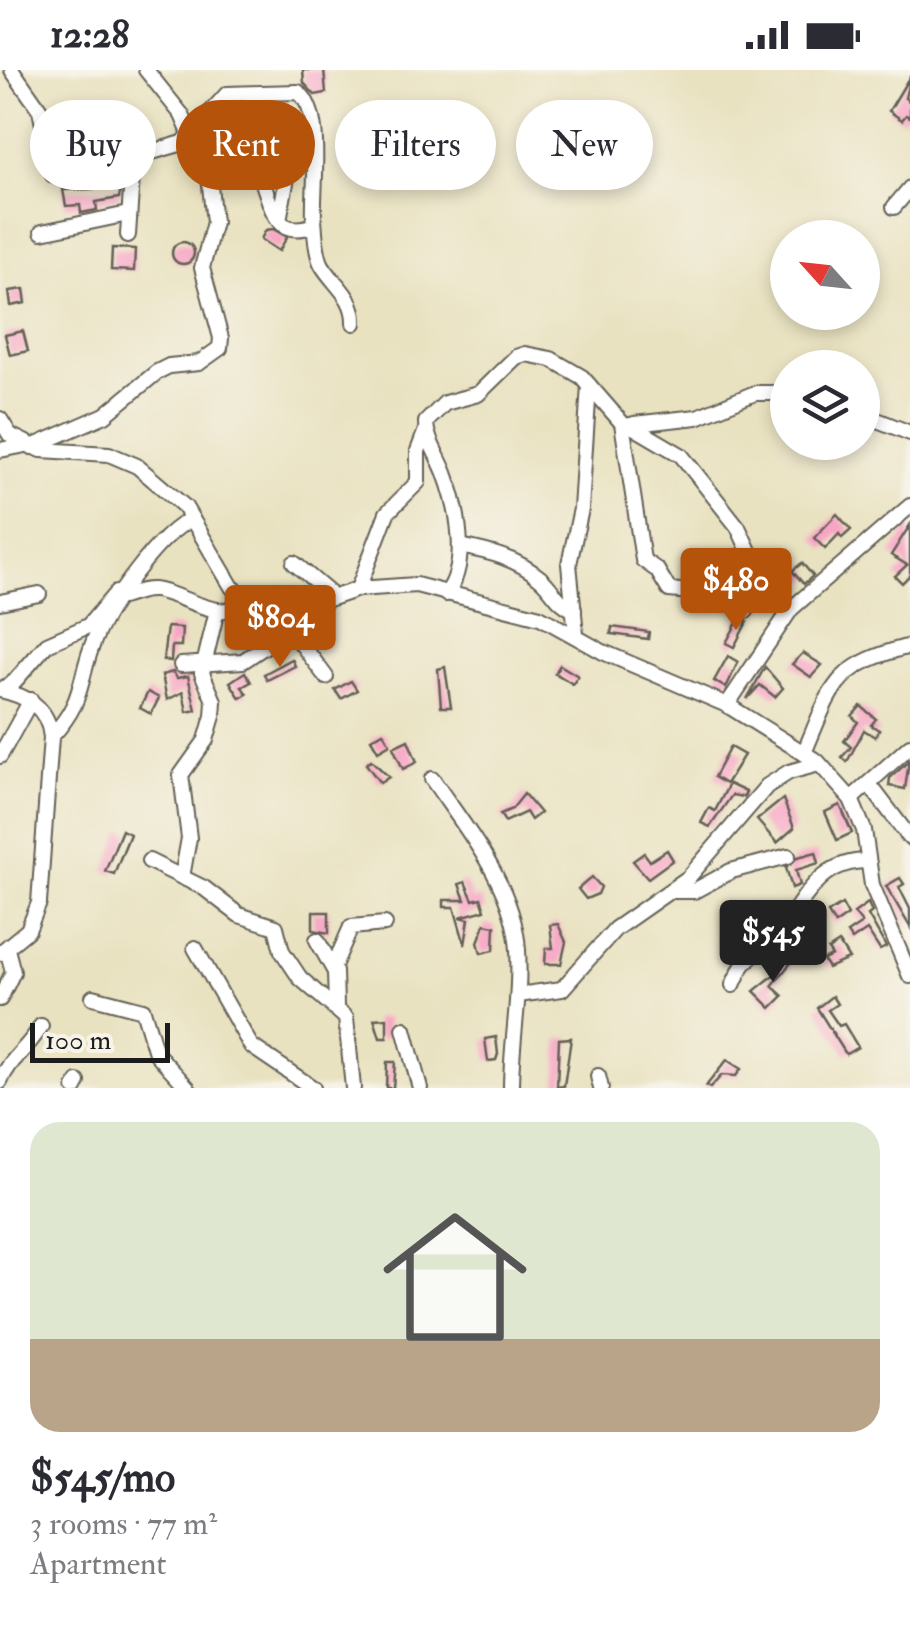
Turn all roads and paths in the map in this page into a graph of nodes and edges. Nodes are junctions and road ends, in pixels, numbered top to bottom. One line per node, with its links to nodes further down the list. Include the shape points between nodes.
1 (12, 70): 3 (street)
2 (146, 70): 6 (street)
3 (33, 100)
4 (221, 100): 5 (street, via 226,94 286,90)
5 (305, 100)
6 (176, 107)
7 (315, 143): 9 (street)
8 (910, 171): 10 (street)
9 (315, 177)
10 (910, 187): 16 (street)
11 (131, 190): 17 (street)
12 (211, 190): 30 (street, via 212,236 202,268 220,348 199,363 157,372 105,415)
13 (262, 190): 18 (street)
14 (285, 190): 18 (street)
15 (312, 190): 19 (street)
16 (894, 207)
17 (128, 214): 20 (street); 21 (street)
18 (280, 220): 19 (street, via 300,228)
19 (314, 225): 22 (street, via 321,263 352,302)
20 (42, 232)
21 (128, 235)
22 (354, 323)
23 (589, 384): 27 (street); 28 (street, via 560,363 516,356 478,394 436,408); 46 (street, via 582,509 570,564)
24 (770, 393): 27 (street, via 696,417)
25 (0, 420): 30 (street)
26 (880, 421): 29 (street)
27 (626, 424): 38 (street, via 643,560 668,590); 47 (street, via 681,455 738,526 763,581)
28 (426, 430): 34 (street, via 448,483); 37 (street, via 418,482 387,512)
29 (910, 433)
30 (29, 446): 31 (street); 33 (street, via 122,457 160,483)
31 (0, 450)
32 (910, 506): 56 (street, via 791,609)
33 (192, 519): 36 (street, via 167,533); 43 (street)
34 (460, 546): 40 (street, via 459,574); 46 (street, via 507,557)
35 (294, 562): 41 (street)
36 (132, 580): 42 (street); 54 (street, via 88,626 46,644)
37 (358, 589): 40 (street, via 416,585); 41 (street)
38 (703, 593)
39 (39, 594): 44 (street)
40 (446, 594): 49 (street, via 514,608)
41 (338, 596): 43 (street, via 274,614); 48 (street)
42 (122, 597): 45 (street, via 147,589); 57 (street, via 95,638 79,699)
43 (246, 601): 45 (street, via 232,611)
44 (0, 602)
45 (217, 610): 51 (street)
46 (574, 610): 49 (street)
47 (746, 610)
48 (289, 627): 51 (street, via 243,661); 53 (street)
49 (576, 634): 56 (street, via 602,652)
50 (910, 646): 59 (street, via 839,677)
51 (205, 661): 52 (street); 69 (street, via 203,682 214,706 206,740 181,775 188,838)
52 (181, 665)
53 (326, 677)
54 (0, 690): 55 (street)
55 (31, 700): 57 (street); 60 (street)
56 (727, 705): 59 (street)
57 (51, 736): 74 (street, via 39,903 28,930)
58 (910, 746): 63 (street)
59 (804, 753): 61 (street)
60 (0, 756)
61 (819, 764): 64 (street); 70 (street, via 776,779)
62 (432, 779): 78 (street, via 489,862 515,932)
63 (869, 784): 64 (street); 65 (street)
64 (851, 799): 68 (street)
65 (910, 838)
66 (788, 856): 70 (street)
67 (150, 861): 69 (street)
68 (868, 861): 76 (street); 77 (street, via 842,863 822,874 772,940 748,954)
69 (182, 877): 81 (street, via 238,915 276,926 282,951 300,978)
70 (671, 892): 78 (street, via 615,930 562,989)
71 (385, 924): 75 (street, via 352,926)
72 (317, 940): 75 (street)
73 (195, 948): 86 (street, via 252,1046)
74 (4, 951): 80 (street, via 13,972)
75 (333, 968): 81 (street)
76 (910, 976)
77 (733, 985)
78 (518, 995): 89 (street)
79 (94, 996): 85 (street, via 142,1010 156,1053)
80 (0, 999)
81 (336, 1006): 87 (street, via 348,1027)
82 (41, 1026): 84 (street)
83 (404, 1029): 88 (street)
84 (0, 1082)
85 (188, 1088)
86 (313, 1088)
87 (353, 1088)
88 (420, 1088)
89 (511, 1088)

